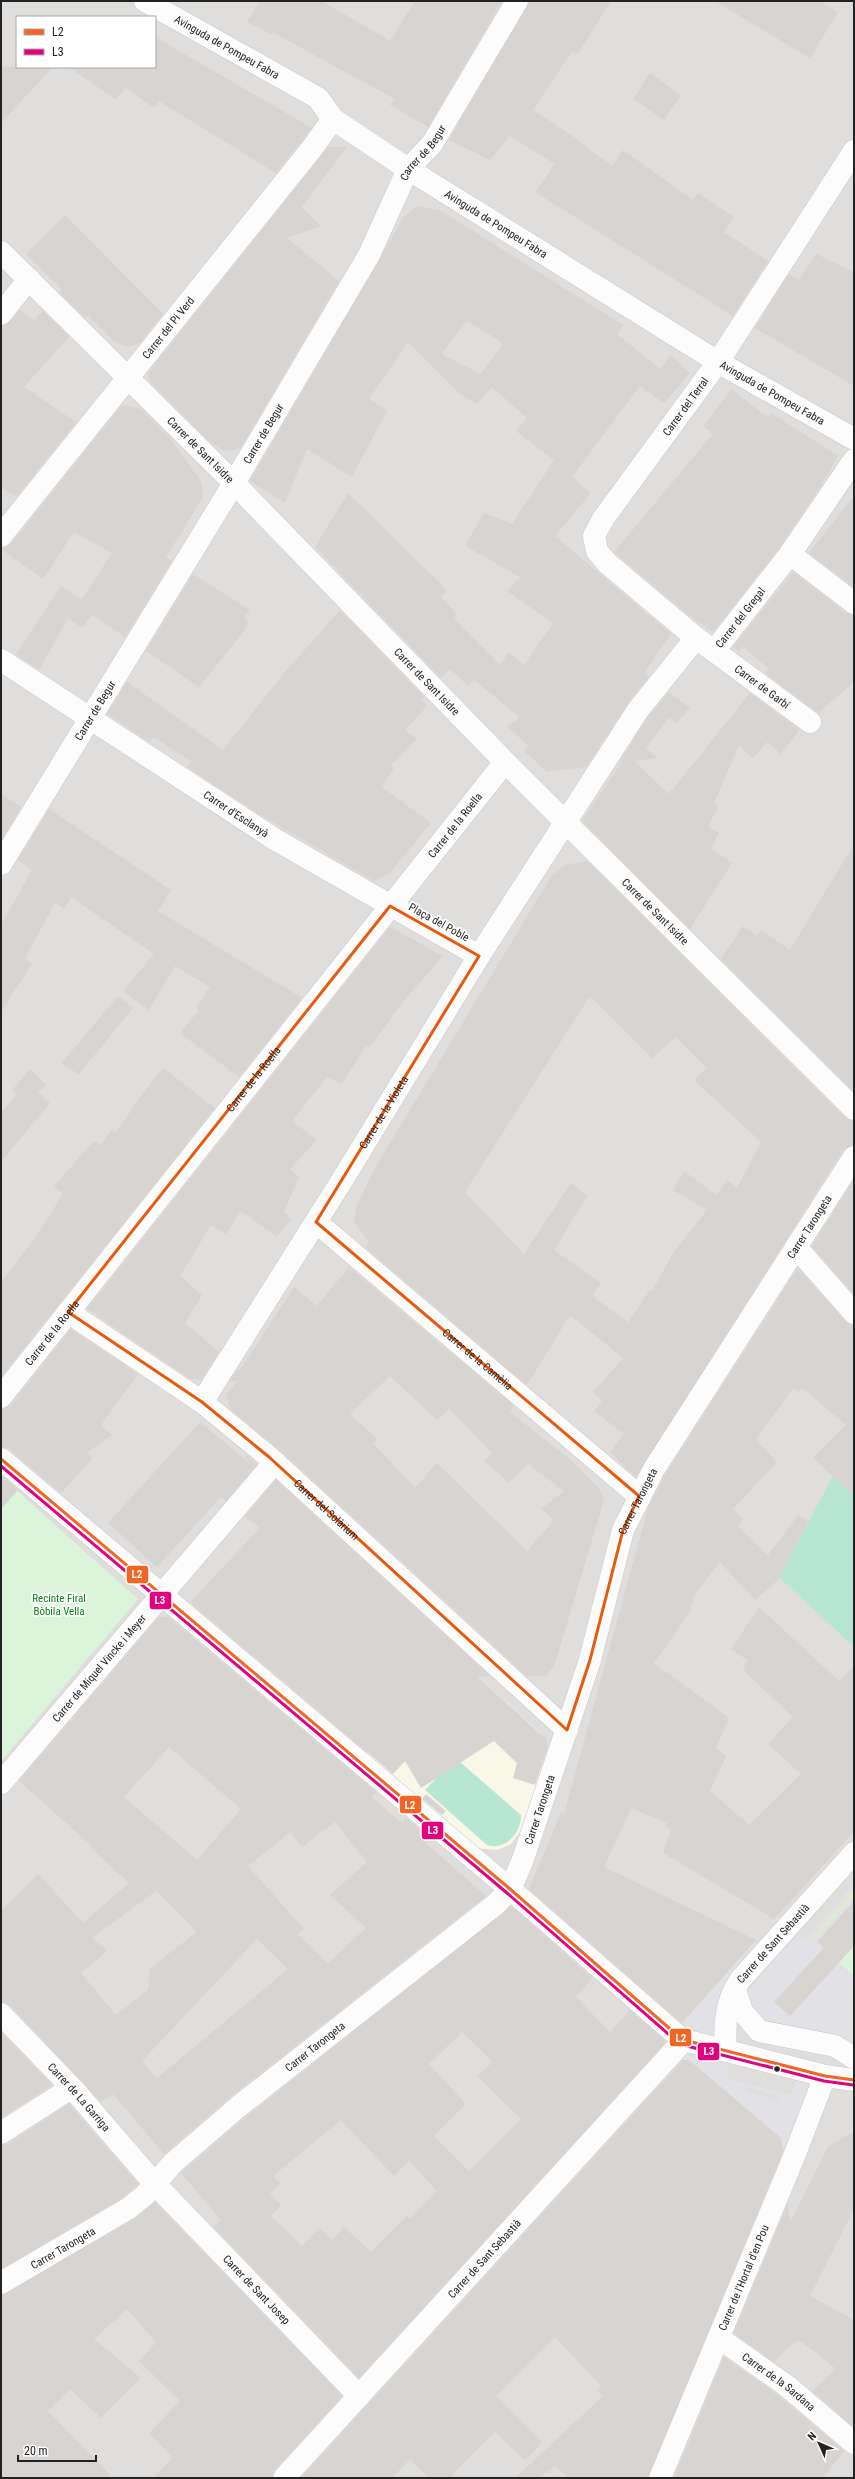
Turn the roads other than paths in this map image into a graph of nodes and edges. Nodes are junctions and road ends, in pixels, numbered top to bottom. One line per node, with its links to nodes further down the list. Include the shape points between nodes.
1 (144, 1): 3 (street, Avinguda de Pompeu Fabra, via 318,98)
2 (517, 1): 5 (street, Carrer de Begur, via 432,144)
3 (333, 119): 5 (street, Avinguda de Pompeu Fabra); 10 (street, Carrer del Pi Verd)
4 (854, 151): 9 (street, Carrer del Terral)
5 (408, 169): 9 (street, Avinguda de Pompeu Fabra); 13 (street, Carrer de Begur, via 369,254)
6 (1, 252): 7 (street, Carrer de Sant Isidre)
7 (29, 279): 8 (street); 10 (street, Carrer de Sant Isidre)
8 (1, 314)
9 (718, 362): 11 (street, Avinguda de Pompeu Fabra); 17 (street, Carrer del Terral, via 594,536 597,551 607,563)
10 (128, 377): 13 (street, Carrer de Sant Isidre); 14 (street, Carrer del Pi Verd)
11 (854, 440)
12 (854, 460): 15 (street, Carrer del Gregal)
13 (234, 483): 20 (street, Carrer de Begur); 22 (street, Carrer de Sant Isidre)
14 (1, 536)
15 (790, 554): 16 (street); 18 (street, Carrer del Gregal)
16 (854, 603)
17 (696, 638): 18 (street, Carrer del Gregal); 23 (street, via 638,710)
18 (714, 651): 21 (street, Carrer de Garbí)
19 (1, 660): 20 (street, Carrer d'Esclanyà)
20 (90, 720): 24 (street, Carrer de Begur); 25 (street, Carrer d'Esclanyà, via 276,840)
21 (810, 722)
22 (505, 770): 22 (street, Plaça del Poble, via 546,819 548,835 476,943 405,904); 23 (street, Carrer de Sant Isidre); 25 (street, Carrer de la Roella)
23 (566, 822): 26 (street, Carrer de la Violeta); 27 (street, Carrer de Sant Isidre)
24 (1, 864)
25 (390, 906): 26 (street, Carrer d'Esclanyà); 31 (street, Carrer de la Roella)
26 (478, 956): 29 (street, Carrer de la Violeta)
27 (854, 1109)
28 (854, 1157): 30 (street, Carrer Tarongeta)
29 (316, 1222): 34 (street, Carrer de la Violeta); 37 (street, Carrer de la Camèlia)
30 (796, 1248): 32 (street); 37 (street, Carrer Tarongeta)
31 (68, 1312): 33 (street, Carrer de la Roella); 34 (street, Carrer del Solàrium)
32 (854, 1313)
33 (1, 1397)
34 (202, 1402): 36 (street, Carrer del Solàrium)
35 (1, 1459): 38 (street)
36 (275, 1462): 38 (street, Carrer de Miquel Vincke i Meyer); 39 (street, Carrer del Solàrium)
37 (639, 1496): 39 (street, Carrer Tarongeta, via 623,1530 590,1660)
38 (161, 1596): 40 (street, Carrer de Miquel Vincke i Meyer); 42 (street)
39 (566, 1730): 42 (street, Carrer Tarongeta, via 522,1862)
40 (1, 1783)
41 (854, 1853): 43 (street, Carrer de Sant Sebastià, via 746,1972)
42 (510, 1889): 46 (street, via 600,1970); 53 (street, Carrer Tarongeta, via 496,1904 238,2107)
43 (734, 1990): 45 (street, via 742,2012 759,2031); 47 (street, Carrer de Sant Sebastià, via 726,2016)
44 (1, 2014): 51 (street, Carrer de La Garriga)
45 (764, 2032): 47 (street); 48 (street, via 835,2046)
46 (684, 2040): 47 (street); 56 (street, Carrer de Sant Sebastià)
47 (733, 2051): 49 (street)
48 (854, 2058)
49 (825, 2076): 50 (street); 55 (street, Carrer de l'Hortal d'en Pou)
50 (854, 2080)
51 (71, 2088): 52 (street); 53 (street, Carrer de La Garriga)
52 (1, 2133)
53 (154, 2182): 54 (street, Carrer Tarongeta, via 145,2195 130,2208); 56 (street, Carrer de Sant Josep)
54 (1, 2283)
55 (719, 2338): 57 (street, Carrer de la Sardana, via 787,2386); 59 (street, Carrer de l'Hortal d'en Pou)
56 (359, 2396): 58 (street, Carrer de Sant Sebastià)
57 (854, 2443)
58 (284, 2478)
59 (660, 2478)

